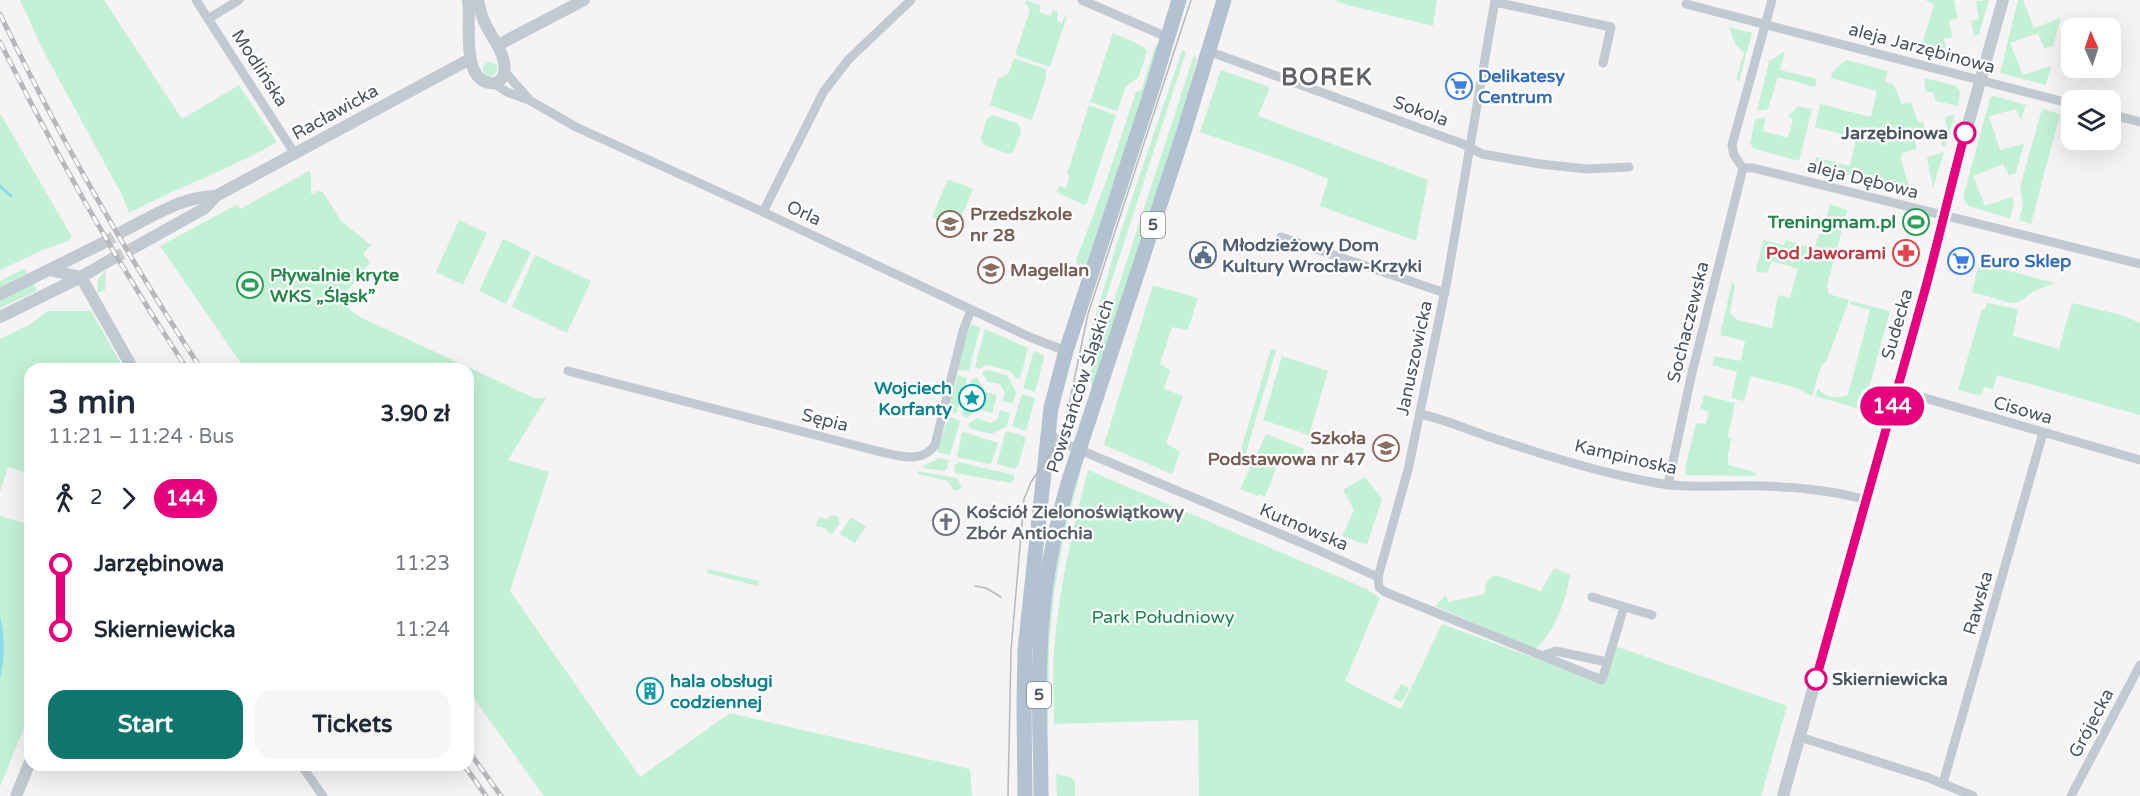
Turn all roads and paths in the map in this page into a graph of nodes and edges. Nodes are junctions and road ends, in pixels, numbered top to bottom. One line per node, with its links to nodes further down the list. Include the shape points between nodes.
1 (196, 0): 14 (street, Modlińska)
2 (239, 0): 14 (street)
3 (468, 0): 17 (street)
4 (478, 0): 16 (street)
5 (584, 0): 19 (street)
6 (911, 0): 35 (street, via 849,59 824,91)
7 (1082, 0): 18 (street)
8 (1179, 0): 18 (main road, Powstańców Śląskich / 5)
9 (1224, 0): 20 (main road, Powstańców Śląskich / 5)
10 (1772, 0): 15 (street)
11 (2003, 0): 24 (street, Sudecka)
12 (1495, 1): 22 (street, Januszowicka, via 1611,27); 30 (street, Januszowicka)
13 (1686, 4): 15 (street, aleja Jarzębinowa)
14 (208, 19): 31 (street, Modlińska)
15 (1765, 24): 24 (street, aleja Jarzębinowa); 33 (street, via 1732,145)
16 (486, 26): 17 (street, via 476,25); 19 (street)
17 (469, 30): 21 (street)
18 (1167, 37): 48 (main road, Powstańców Śląskich / 5)
19 (498, 45): 23 (street)
20 (1208, 51): 30 (street, Sokola); 55 (main road, Powstańców Śląskich / 5)
21 (470, 59): 25 (street, via 480,78); 31 (street, Racławicka)
22 (1603, 63)
23 (505, 72): 25 (street); 26 (street, Orla)
24 (1980, 81): 27 (street, aleja Jarzębinowa); 36 (street, Sudecka)
25 (493, 84): 26 (street, Orla)
26 (529, 99): 35 (street, Orla, via 576,127)
27 (2061, 101)
28 (2121, 117): 29 (street)
29 (2140, 122)
30 (1471, 148): 32 (street, Sokola, via 1482,154 1564,167); 44 (street, Januszowicka)
31 (295, 154): 34 (street, Racławicka)
32 (1629, 167)
33 (1743, 168): 36 (street, aleja Dębowa); 57 (street, Sochaczewska)
34 (216, 196): 37 (street, Racławicka, via 200,196 168,208); 39 (street, Racławicka, via 205,208)
35 (763, 212): 46 (street, Orla)
36 (1944, 215): 41 (street, aleja Dębowa); 51 (street, Sudecka)
37 (127, 230)
38 (1281, 237): 44 (street)
39 (137, 246)
40 (112, 259): 43 (street)
41 (2140, 264)
42 (49, 270): 43 (street); 43 (street, via 100,244); 45 (street)
43 (81, 278): 47 (street); 49 (street)
44 (1445, 293): 52 (street, Januszowicka)
45 (0, 294)
46 (971, 310): 48 (street, Orla); 50 (street, Sępia, via 935,445 930,452 916,457 877,451)
47 (0, 317)
48 (1066, 351): 53 (main road, Powstańców Śląskich / 5)
49 (130, 363)
50 (568, 371)
51 (1897, 390): 54 (street, Cisowa); 58 (street, Sudecka)
52 (1420, 414): 57 (street, Kampinoska, via 1599,471); 59 (street, Januszowicka, via 1406,481)
53 (1049, 430): 55 (street, Kutnowska, via 1061,442); 72 (main road, Powstańców Śląskich / 5, via 1025,649)
54 (2043, 433): 56 (street, Cisowa); 69 (street, Rawska)
55 (1080, 449): 59 (street, Kutnowska); 73 (main road, Powstańców Śląskich / 5, via 1059,519 1045,593 1040,651)
56 (2140, 460)
57 (1668, 485): 58 (street, Kampinoska, via 1798,488)
58 (1866, 500): 66 (street, Sudecka)
59 (1378, 577): 63 (street, Kutnowska, via 1379,587 1385,592)
60 (1592, 597): 61 (street)
61 (1624, 607): 62 (street); 64 (street)
62 (1652, 615)
63 (1542, 656): 64 (street, Kutnowska, via 1556,651); 64 (street, Kutnowska, via 1602,680)
64 (1607, 662)
65 (2140, 665): 76 (street, Grójecka)
66 (1800, 737): 69 (street); 74 (street, Sudecka)
67 (26, 771): 70 (street)
68 (305, 771): 71 (street)
69 (1943, 783): 75 (street)
70 (16, 796)
71 (323, 796)
72 (1025, 796)
73 (1041, 796)
74 (1783, 796)
75 (1973, 796)
76 (2072, 796)

